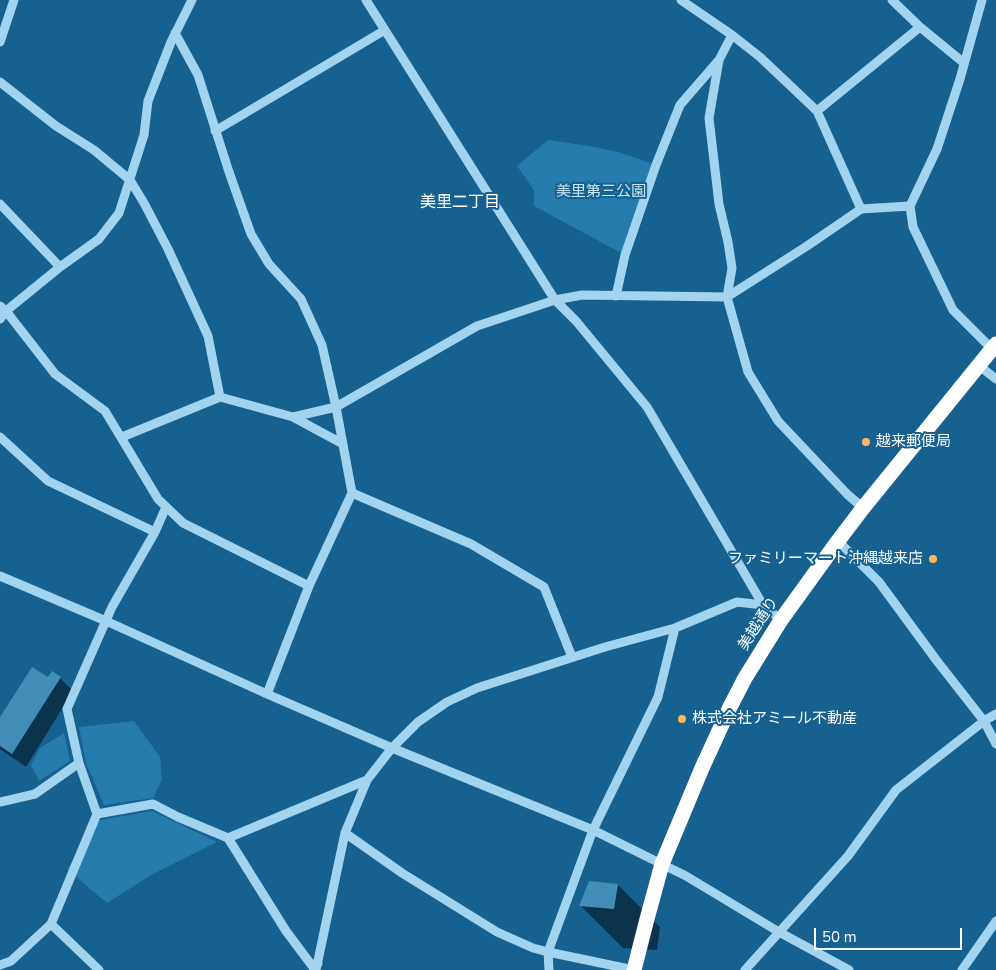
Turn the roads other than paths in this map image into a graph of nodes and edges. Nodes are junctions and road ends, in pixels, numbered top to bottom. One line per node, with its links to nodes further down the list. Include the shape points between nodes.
1 (14, 0): 11 (street)
2 (192, 0): 9 (street)
3 (366, 0): 8 (street)
4 (681, 0): 10 (street)
5 (892, 0): 7 (street)
6 (982, 0): 13 (street)
7 (920, 27): 13 (street); 15 (street)
8 (385, 30): 16 (street); 24 (street)
9 (175, 33): 16 (street, via 198,75); 17 (street, via 148,102 144,135)
10 (732, 35): 12 (street); 15 (street)
11 (0, 42)
12 (719, 60): 22 (street, via 680,105 625,255); 23 (street, via 709,118 719,204 732,268)
13 (964, 63): 19 (street, via 937,149)
14 (0, 82): 17 (street)
15 (817, 111): 20 (street)
16 (215, 131): 31 (street, via 251,234 269,264 301,299 322,346)
17 (130, 180): 21 (street, via 119,213 99,239); 30 (street, via 168,249 208,336)
18 (0, 204): 21 (street)
19 (910, 206): 20 (street); 27 (street, via 913,227 953,310)
20 (861, 209): 23 (street)
21 (60, 267): 25 (street)
22 (616, 296): 23 (street); 24 (street, via 582,295)
23 (727, 298): 38 (street, via 748,372 778,421)
24 (555, 300): 31 (street, via 477,326); 43 (street, via 647,407)
25 (3, 308): 26 (street); 34 (street, via 55,374 105,411)
26 (0, 319)
27 (994, 346): 28 (highway, 美越通り)
28 (978, 365): 29 (street); 38 (highway, 美越通り)
29 (996, 379)
30 (220, 397): 32 (street); 34 (street)
31 (336, 407): 32 (street); 35 (street)
32 (293, 417): 35 (street)
33 (0, 437): 39 (street, via 48,481)
34 (122, 437): 37 (street, via 158,499)
35 (344, 444): 36 (street)
36 (352, 493): 42 (street); 47 (street, via 471,544 544,587)
37 (166, 507): 39 (street); 42 (street, via 183,523)
38 (863, 508): 40 (highway, 美越通り)
39 (155, 532): 45 (street)
40 (838, 541): 44 (highway, 美越通り); 50 (street, via 879,582)
41 (0, 576): 45 (street)
42 (309, 586): 48 (street)
43 (763, 606): 44 (street); 46 (street, via 737,602)
44 (781, 620): 60 (highway, 美越通り, via 730,707)
45 (106, 621): 48 (street); 53 (street, via 67,709)
46 (675, 628): 47 (street); 57 (street, via 658,697)
47 (572, 657): 52 (street, via 477,688 447,702 418,722)
48 (267, 694): 52 (street)
49 (996, 714): 50 (street)
50 (984, 721): 51 (street); 63 (street, via 896,790 848,856)
51 (996, 744)
52 (392, 748): 54 (street); 57 (street)
53 (79, 763): 55 (street, via 35,794); 56 (street)
54 (366, 780): 58 (street); 59 (street)
55 (0, 802)
56 (96, 814): 59 (street, via 153,804); 62 (street)
57 (593, 830): 60 (street); 64 (street)
58 (345, 832): 64 (street, via 402,873 497,932); 67 (street)
59 (228, 838): 67 (street, via 286,931 313,967)
60 (662, 864): 63 (street); 71 (highway, 美越通り)
61 (996, 921): 74 (street)
62 (50, 924): 65 (street); 69 (street)
63 (779, 932): 72 (street); 73 (street)
64 (548, 952): 70 (street); 71 (street)
65 (11, 961): 66 (street); 68 (street)
66 (0, 964)
67 (317, 967)
68 (16, 970)
69 (99, 970)
70 (548, 970)
71 (634, 970)
72 (746, 970)
73 (849, 970)
74 (962, 970)

